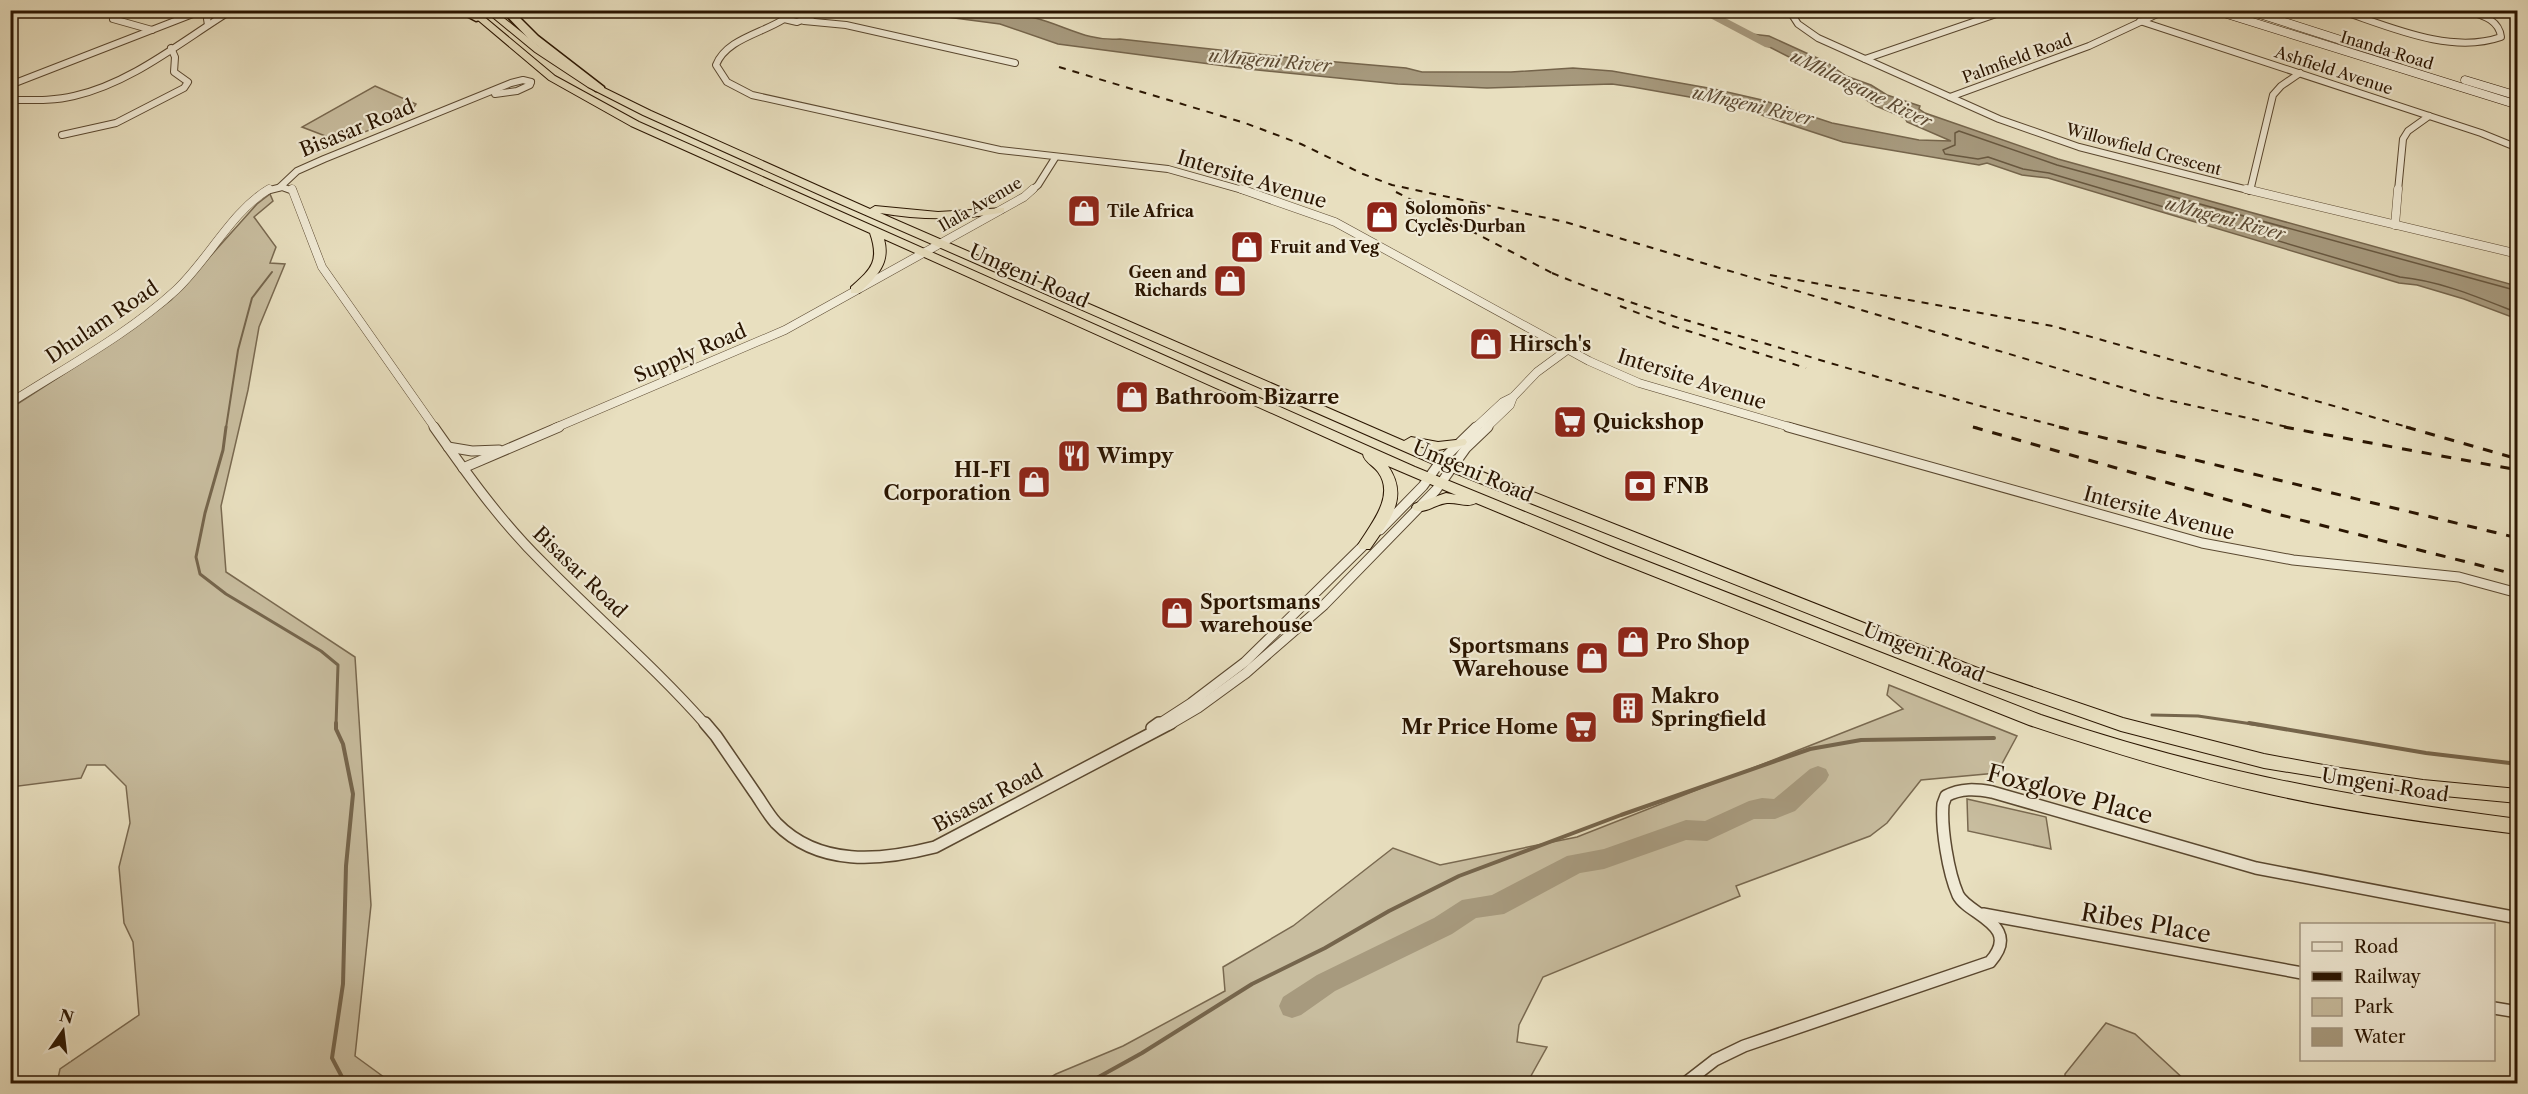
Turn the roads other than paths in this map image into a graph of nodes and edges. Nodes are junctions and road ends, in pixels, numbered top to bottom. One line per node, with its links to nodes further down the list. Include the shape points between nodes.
1 (232, 10): 23 (street)
2 (460, 10): 17 (highway)
3 (470, 10): 17 (highway, Umgeni Road)
4 (488, 10): 31 (highway, Umgeni Road, via 538,50)
5 (506, 10): 31 (highway, via 534,38)
6 (1789, 10): 27 (street, Willowfield Crescent, via 1807,32)
7 (2008, 10): 27 (street)
8 (2166, 10): 14 (street, Palmfield Road)
9 (2214, 10): 36 (main road, Inanda Road)
10 (2247, 10): 33 (main road, Inanda Road)
11 (2339, 10): 12 (street, via 2445,40 2484,43 2501,37 2494,23)
12 (2466, 10)
13 (792, 11): 15 (street, via 809,12); 18 (street, Intersite Avenue)
14 (2159, 11): 21 (street, Palmfield Road)
15 (812, 16): 19 (street); 20 (street)
16 (113, 19): 25 (street)
17 (479, 19): 46 (highway, Umgeni Road, via 552,78 601,107)
18 (784, 19): 22 (street); 24 (street, Intersite Avenue)
19 (804, 21): 20 (street); 22 (street)
20 (824, 21): 28 (street)
21 (2140, 21): 29 (street, Ashfield Avenue); 34 (street, Palmfield Road, via 2089,46)
22 (793, 22): 24 (street, Intersite Avenue)
23 (208, 25): 25 (street, via 207,19 214,12 205,11); 26 (street)
24 (768, 29): 40 (street, Intersite Avenue, via 726,50 716,60 719,73 741,91 1000,150)
25 (152, 30): 30 (street)
26 (171, 48): 35 (street, via 88,92 43,100); 38 (street, via 174,72 188,82 184,88 116,123)
27 (1865, 59): 34 (street, Willowfield Crescent)
28 (1015, 63)
29 (2300, 73): 37 (street, Ashfield Avenue); 42 (street, via 2273,95)
30 (10, 85)
31 (600, 89): 43 (highway, Umgeni Road)
32 (481, 96): 32 (street, Bisasar Road, via 518,81 531,83 517,91); 41 (street, Bisasar Road, via 304,167)
33 (2517, 96)
34 (1950, 97): 42 (street, Willowfield Crescent, via 2011,124 2079,147)
35 (10, 100)
36 (2517, 105)
37 (2429, 116): 39 (street, Ashfield Avenue); 45 (street, via 2403,139)
38 (62, 135)
39 (2517, 148)
40 (1055, 158): 44 (street, Ilala Avenue, via 1038,185); 51 (street, Intersite Avenue, via 1187,172 1324,218)
41 (280, 187): 53 (street, Dhulam Road, via 256,199 201,264 143,318); 57 (street, Bisasar Road, via 295,192 322,267)
42 (2250, 191): 45 (street, Willowfield Crescent)
43 (840, 200): 44 (highway, via 881,211 916,214); 47 (highway, Umgeni Road)
44 (1000, 210): 47 (street, Ilala Avenue)
45 (2395, 225): 49 (street, Willowfield Crescent)
46 (876, 233): 48 (highway, Umgeni Road); 50 (highway, via 882,258)
47 (939, 243): 48 (street, Ilala Avenue); 54 (highway, Umgeni Road)
48 (922, 253): 50 (street, Supply Road); 56 (highway, Umgeni Road)
49 (2517, 255)
50 (855, 290): 58 (street, Supply Road, via 785,330)
51 (1567, 350): 52 (street, via 1537,372); 65 (street, Intersite Avenue, via 1622,376 1694,401 2195,541 2293,560 2459,577)
52 (1513, 397): 55 (street); 59 (street, via 1510,405)
53 (10, 403)
54 (1367, 431): 55 (highway, via 1429,446); 59 (highway, Umgeni Road)
55 (1460, 442): 59 (street)
56 (1349, 443): 61 (highway, Umgeni Road); 64 (highway, via 1383,468 1392,489 1389,508)
57 (448, 447): 58 (street, via 472,451); 60 (street, Bisasar Road)
58 (508, 449): 60 (street, Supply Road)
59 (1446, 464): 61 (street); 67 (highway, Umgeni Road, via 1982,676 2100,717 2192,743 2340,775)
60 (463, 468): 66 (street, Bisasar Road, via 534,554 650,664 716,736 774,821 812,849 834,856 873,859 934,847)
61 (1436, 480): 62 (street); 63 (highway, Umgeni Road); 64 (street)
62 (1419, 507): 63 (highway, via 1446,498); 66 (street, via 1324,604 1254,666 1198,708)
63 (1504, 509): 68 (highway, Umgeni Road, via 2035,720 2097,741 2179,765 2326,799)
64 (1365, 545): 66 (street, via 1245,662)
65 (2517, 593)
66 (1141, 738)
67 (2517, 795)
68 (2517, 827)
69 (1983, 914): 70 (street, Foxglove Place, via 1963,902 1955,886 1943,804 1946,796 1960,790 1999,794 2273,872); 71 (street, Ribes Place); 74 (street, Foxglove Place, via 2000,943 1997,956 1990,962 1744,1046 1715,1060)
70 (2516, 921)
71 (2300, 973)
72 (2495, 1008): 73 (street)
73 (2517, 1012)
74 (1684, 1083)

